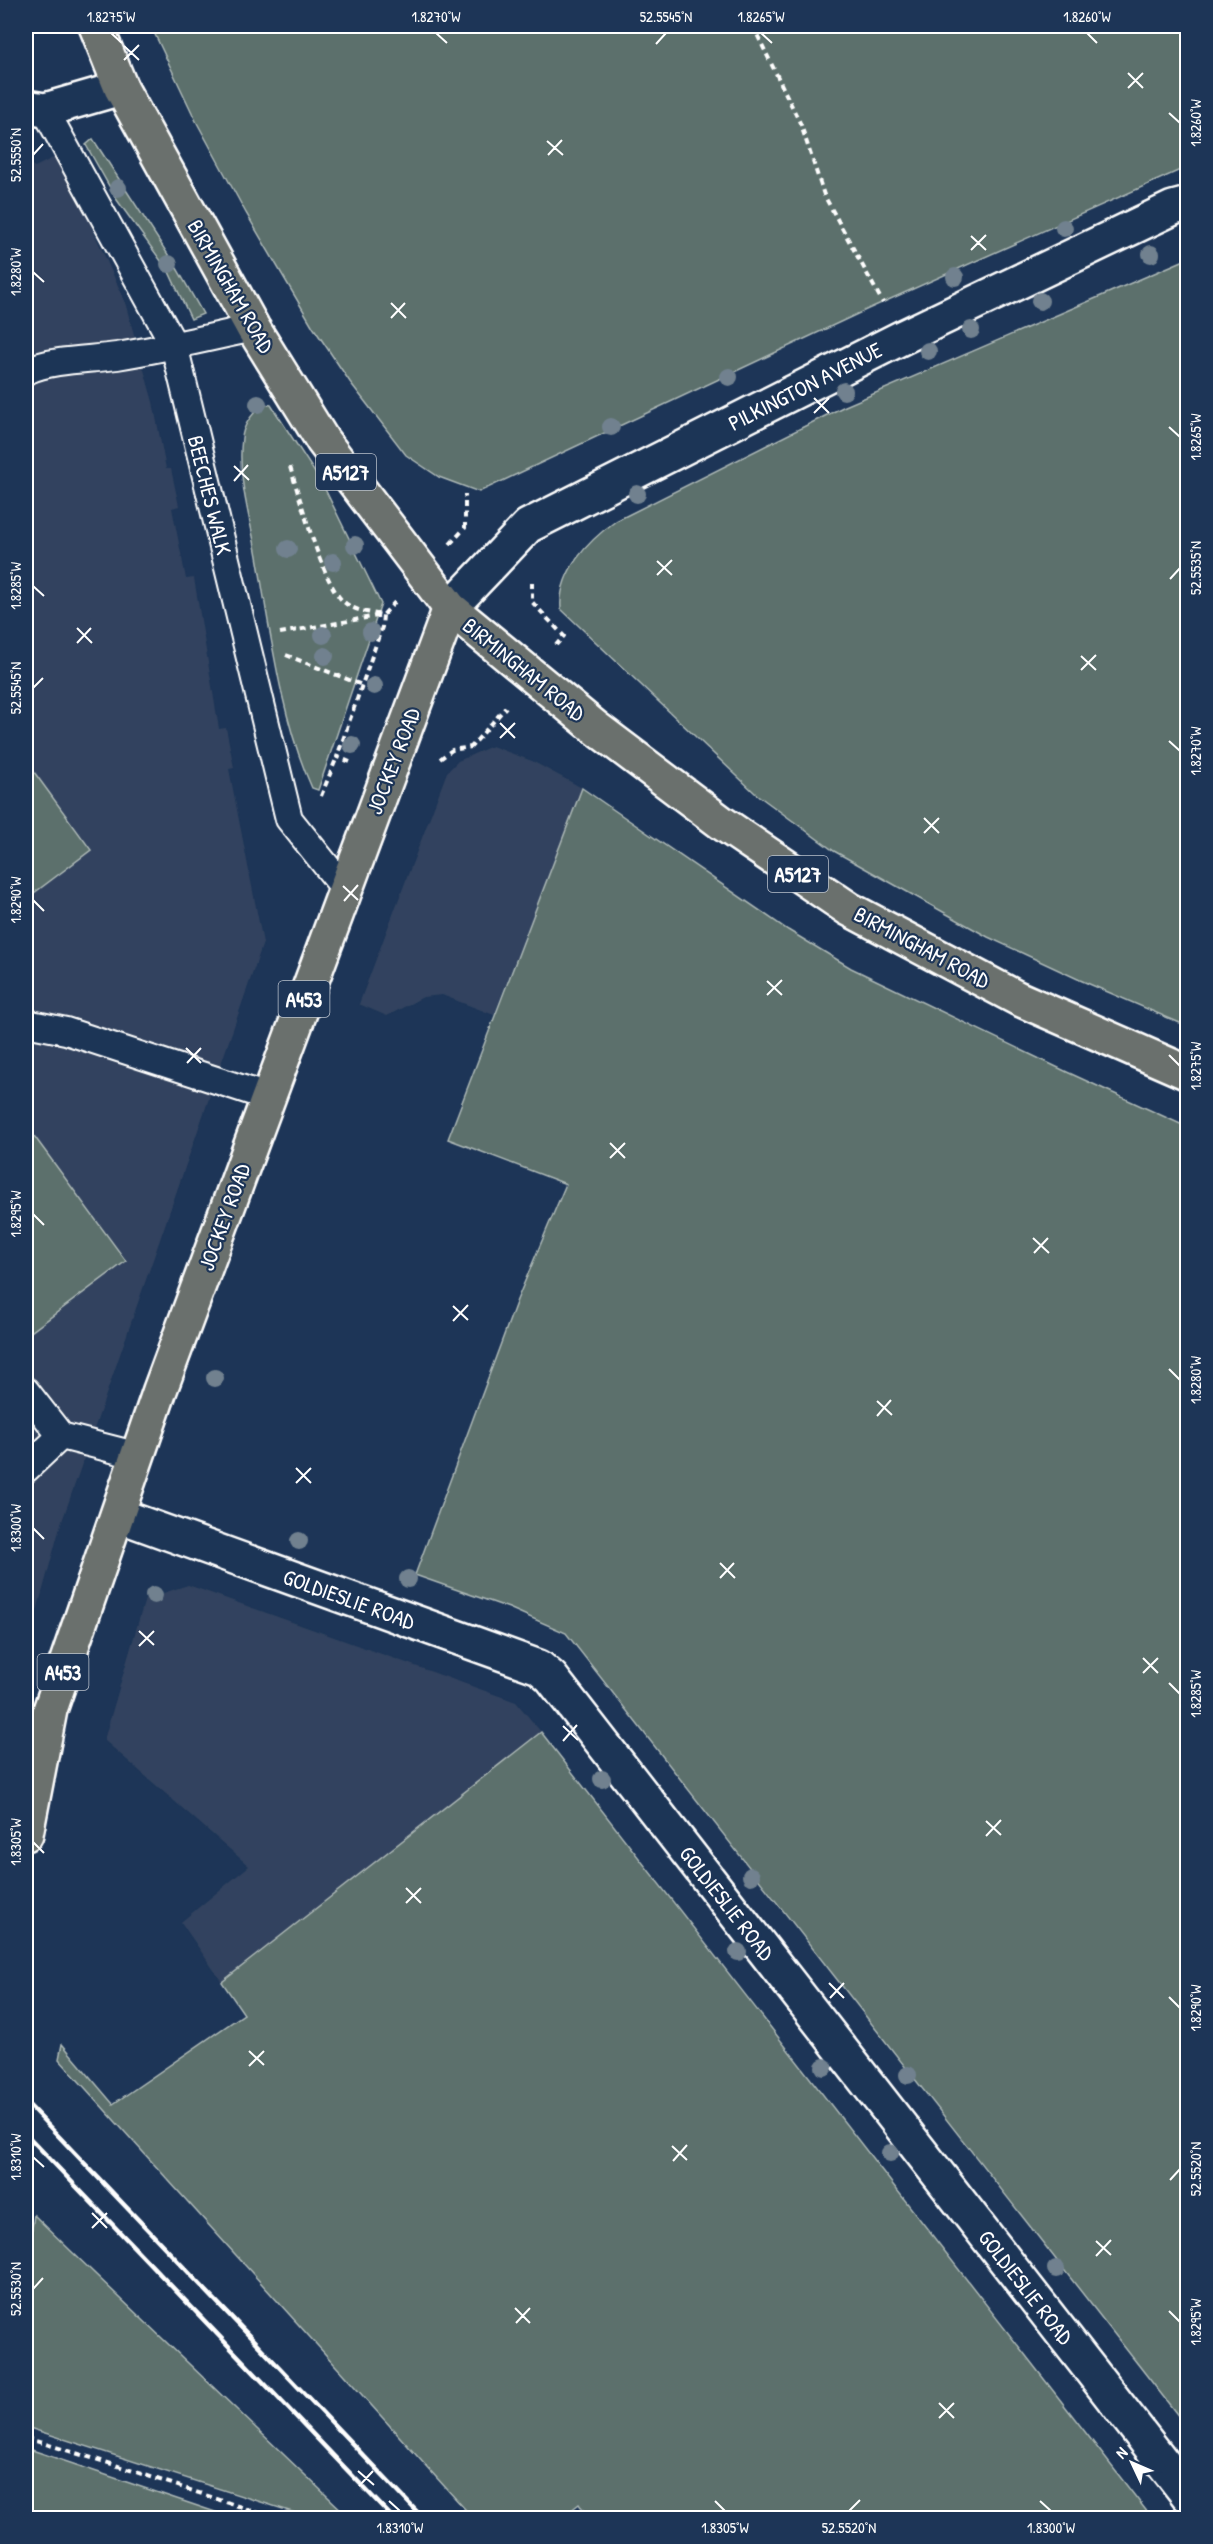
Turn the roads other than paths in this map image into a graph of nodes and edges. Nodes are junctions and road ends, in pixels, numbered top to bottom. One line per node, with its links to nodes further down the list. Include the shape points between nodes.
1 (96, 26): 2 (main road, BIRMINGHAM ROAD / A5127)
2 (121, 88): 3 (street); 5 (main road, BIRMINGHAM ROAD / A5127)
3 (35, 109): 6 (lane, BEECHES WALK)
4 (1188, 204): 8 (street, PILKINGTON AVENUE, via 903,337 528,525)
5 (253, 328): 6 (lane); 8 (main road, BIRMINGHAM ROAD / A5127, via 323,441)
6 (174, 345): 7 (lane); 9 (lane, BEECHES WALK, via 289,819)
7 (26, 371)
8 (450, 608): 9 (main road, JOCKEY ROAD / A453); 11 (main road, BIRMINGHAM ROAD / A5127, via 614,742 722,823 849,909 1017,998)
9 (345, 889): 12 (main road, JOCKEY ROAD / A453)
10 (26, 1023): 12 (lane, via 66,1030)
11 (1188, 1072)
12 (268, 1097): 15 (main road, JOCKEY ROAD / A453)
13 (26, 1391): 14 (lane)
14 (62, 1436): 15 (lane); 16 (lane)
15 (139, 1456): 17 (main road, JOCKEY ROAD / A453)
16 (26, 1469)
17 (118, 1515): 18 (main road, JOCKEY ROAD / A453, via 50,1710); 19 (street, GOLDIESLIE ROAD, via 539,1667 551,1677)
18 (26, 1834)
19 (1188, 2495)

